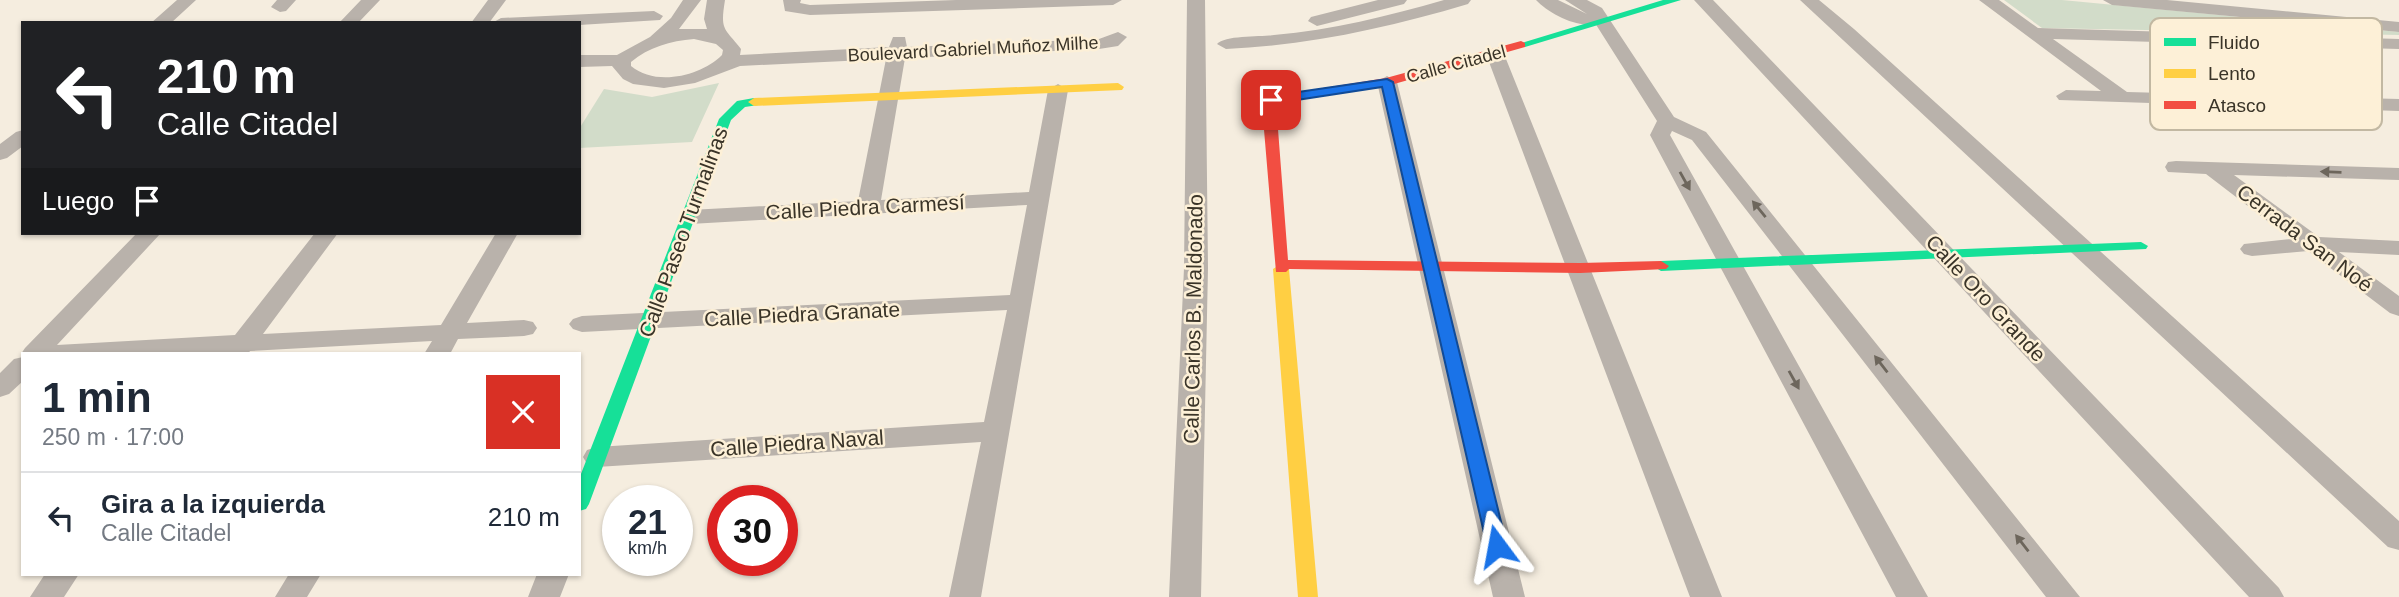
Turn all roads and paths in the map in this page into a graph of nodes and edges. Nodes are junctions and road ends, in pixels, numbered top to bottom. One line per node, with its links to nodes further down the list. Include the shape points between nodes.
1 (187, 0): 24 (street)
2 (371, 0): 25 (street)
3 (497, 0): 26 (street)
4 (612, 0): 22 (street)
5 (692, 0): 31 (street, via 677,22)
6 (716, 0): 33 (street, via 713,19)
7 (792, 0): 19 (street, via 791,7 802,10)
8 (1113, 0): 19 (street)
9 (1196, 0): 89 (street, Calle Carlos B. Maldonado, via 1196,268)
10 (1398, 0): 11 (street, via 1226,38 1269,42 1356,30)
11 (1462, 0)
12 (1545, 0): 28 (street, via 1574,16)
13 (1574, 0): 28 (street, via 1596,12)
14 (1675, 0): 28 (street, Calle Citadel)
15 (1703, 0): 61 (street, Calle Oro Grande)
16 (1809, 0): 59 (street)
17 (1988, 0): 29 (street)
18 (2112, 0): 20 (street)
19 (1084, 1)
20 (2188, 4): 23 (street)
21 (654, 16): 22 (street)
22 (600, 18): 27 (street)
23 (2316, 18)
24 (162, 21)
25 (350, 21)
26 (481, 21)
27 (541, 21)
28 (1602, 23): 34 (street, Calle Citadel); 44 (street)
29 (2032, 33): 30 (street); 42 (street)
30 (2150, 37)
31 (657, 39): 33 (street, via 690,34); 35 (street)
32 (899, 47): 32 (street, Boulevard Gabriel Muñoz Milhe, via 1099,44 1118,37 1100,33); 33 (street, Boulevard Gabriel Muñoz Milhe, via 768,58); 40 (street)
33 (724, 50): 35 (street, Boulevard Gabriel Muñoz Milhe, via 694,78 655,82 627,75)
34 (1495, 54): 37 (street, Calle Citadel); 66 (street)
35 (622, 60): 36 (street)
36 (581, 61)
37 (1387, 82): 63 (street, Calle Citadel, via 1271,100); 64 (street)
38 (1118, 87): 39 (street, Calle Paseo Turmalinas)
39 (1058, 90): 40 (street, Calle Paseo Turmalinas); 50 (street)
40 (891, 95): 51 (street); 52 (street, Calle Paseo Turmalinas, via 759,102 735,108 725,119)
41 (2066, 96): 42 (street)
42 (2120, 96): 43 (street)
43 (2150, 97)
44 (1667, 121): 62 (street, one-way to 44, via 1699,136); 65 (street, one-way to 65, via 1660,135)
45 (21, 138): 46 (street)
46 (0, 154)
47 (2176, 167): 48 (street, Cerrada San Noé)
48 (2211, 168): 49 (street, Cerrada San Noé, one-way to 48); 56 (street, Cerrada San Noé)
49 (2399, 174)
50 (1039, 198): 51 (street, Calle Piedra Carmesí); 67 (street)
51 (868, 208): 52 (street, Calle Piedra Carmesí)
52 (691, 217): 69 (street, Calle Paseo Turmalinas)
53 (148, 235): 74 (street)
54 (325, 235): 73 (street)
55 (506, 235): 72 (street)
56 (2314, 244): 58 (street); 60 (street); 68 (street, Cerrada San Noé)
57 (2141, 246): 59 (street)
58 (2399, 248)
59 (2081, 249): 61 (street); 81 (street)
60 (2252, 249)
61 (1945, 255): 62 (street); 95 (street, Calle Oro Grande)
62 (1802, 262): 65 (street); 94 (street, one-way to 62)
63 (1281, 264): 64 (street); 90 (street)
64 (1432, 265): 66 (street); 91 (street)
65 (1731, 265): 66 (street); 93 (street, one-way to 93)
66 (1580, 268): 92 (street)
67 (1021, 302): 69 (street, Calle Piedra Granate); 78 (street)
68 (2399, 308)
69 (650, 322): 70 (street, Calle Piedra Granate); 79 (street, Calle Paseo Turmalinas)
70 (582, 324)
71 (524, 328): 72 (street)
72 (443, 343): 73 (street)
73 (239, 348): 75 (street)
74 (38, 352)
75 (104, 352)
76 (21, 367): 77 (street)
77 (0, 388)
78 (996, 431): 79 (street, Calle Piedra Naval); 88 (street)
79 (597, 457): 80 (street, Calle Paseo Turmalinas)
80 (581, 499)
81 (2399, 539)
82 (62, 576): 85 (street)
83 (304, 576): 86 (street)
84 (552, 576): 87 (street)
85 (46, 597)
86 (291, 597)
87 (544, 597)
88 (965, 597)
89 (1185, 597)
90 (1308, 597)
91 (1509, 597)
92 (1706, 597)
93 (1912, 597)
94 (2064, 597)
95 (2267, 597)

